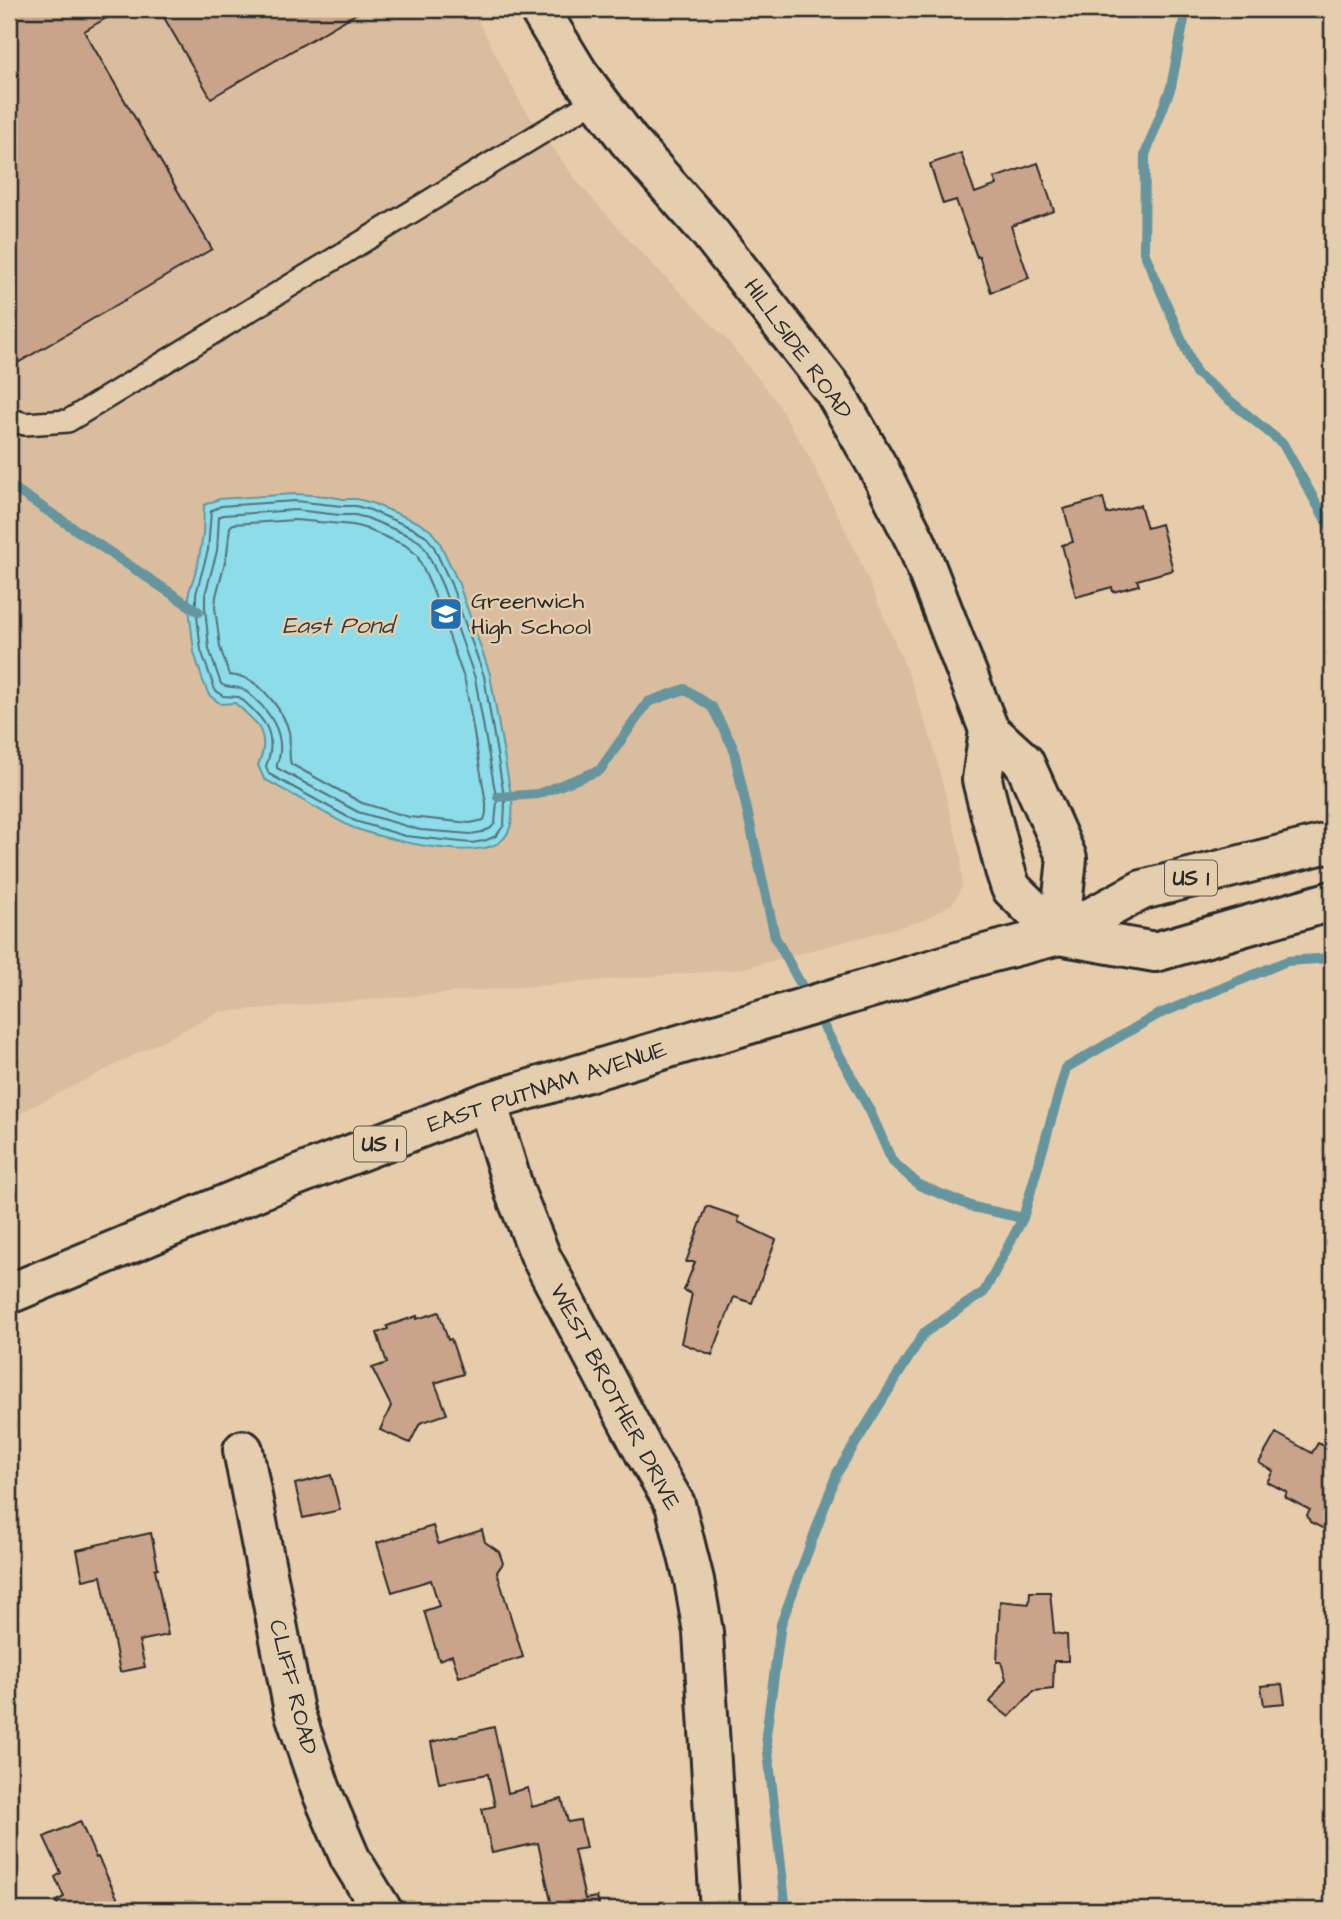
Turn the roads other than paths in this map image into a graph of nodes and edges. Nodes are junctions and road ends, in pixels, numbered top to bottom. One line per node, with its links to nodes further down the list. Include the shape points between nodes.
1 (538, 9): 2 (street, HILLSIDE ROAD)
2 (597, 99): 3 (lane, via 68,421 25,424); 4 (street, HILLSIDE ROAD, via 834,391 917,544)
3 (9, 419)
4 (989, 730): 7 (street, HILLSIDE ROAD, via 982,780 1011,888); 7 (street, HILLSIDE ROAD, via 1024,762 1067,858)
5 (1332, 842): 7 (street, EAST PUTNAM AVENUE / US 1, via 1142,890)
6 (1332, 901): 7 (street, EAST PUTNAM AVENUE / US 1, via 1155,952)
7 (1059, 934): 8 (street, EAST PUTNAM AVENUE / US 1)
8 (487, 1101): 9 (street, EAST PUTNAM AVENUE / US 1); 12 (street, WEST BROTHER DRIVE, via 515,1193 541,1257 675,1504 703,1632)
9 (9, 1294)
10 (243, 1450): 11 (street, CLIFF ROAD, via 294,1711 350,1858)
11 (382, 1910)
12 (720, 1910)

